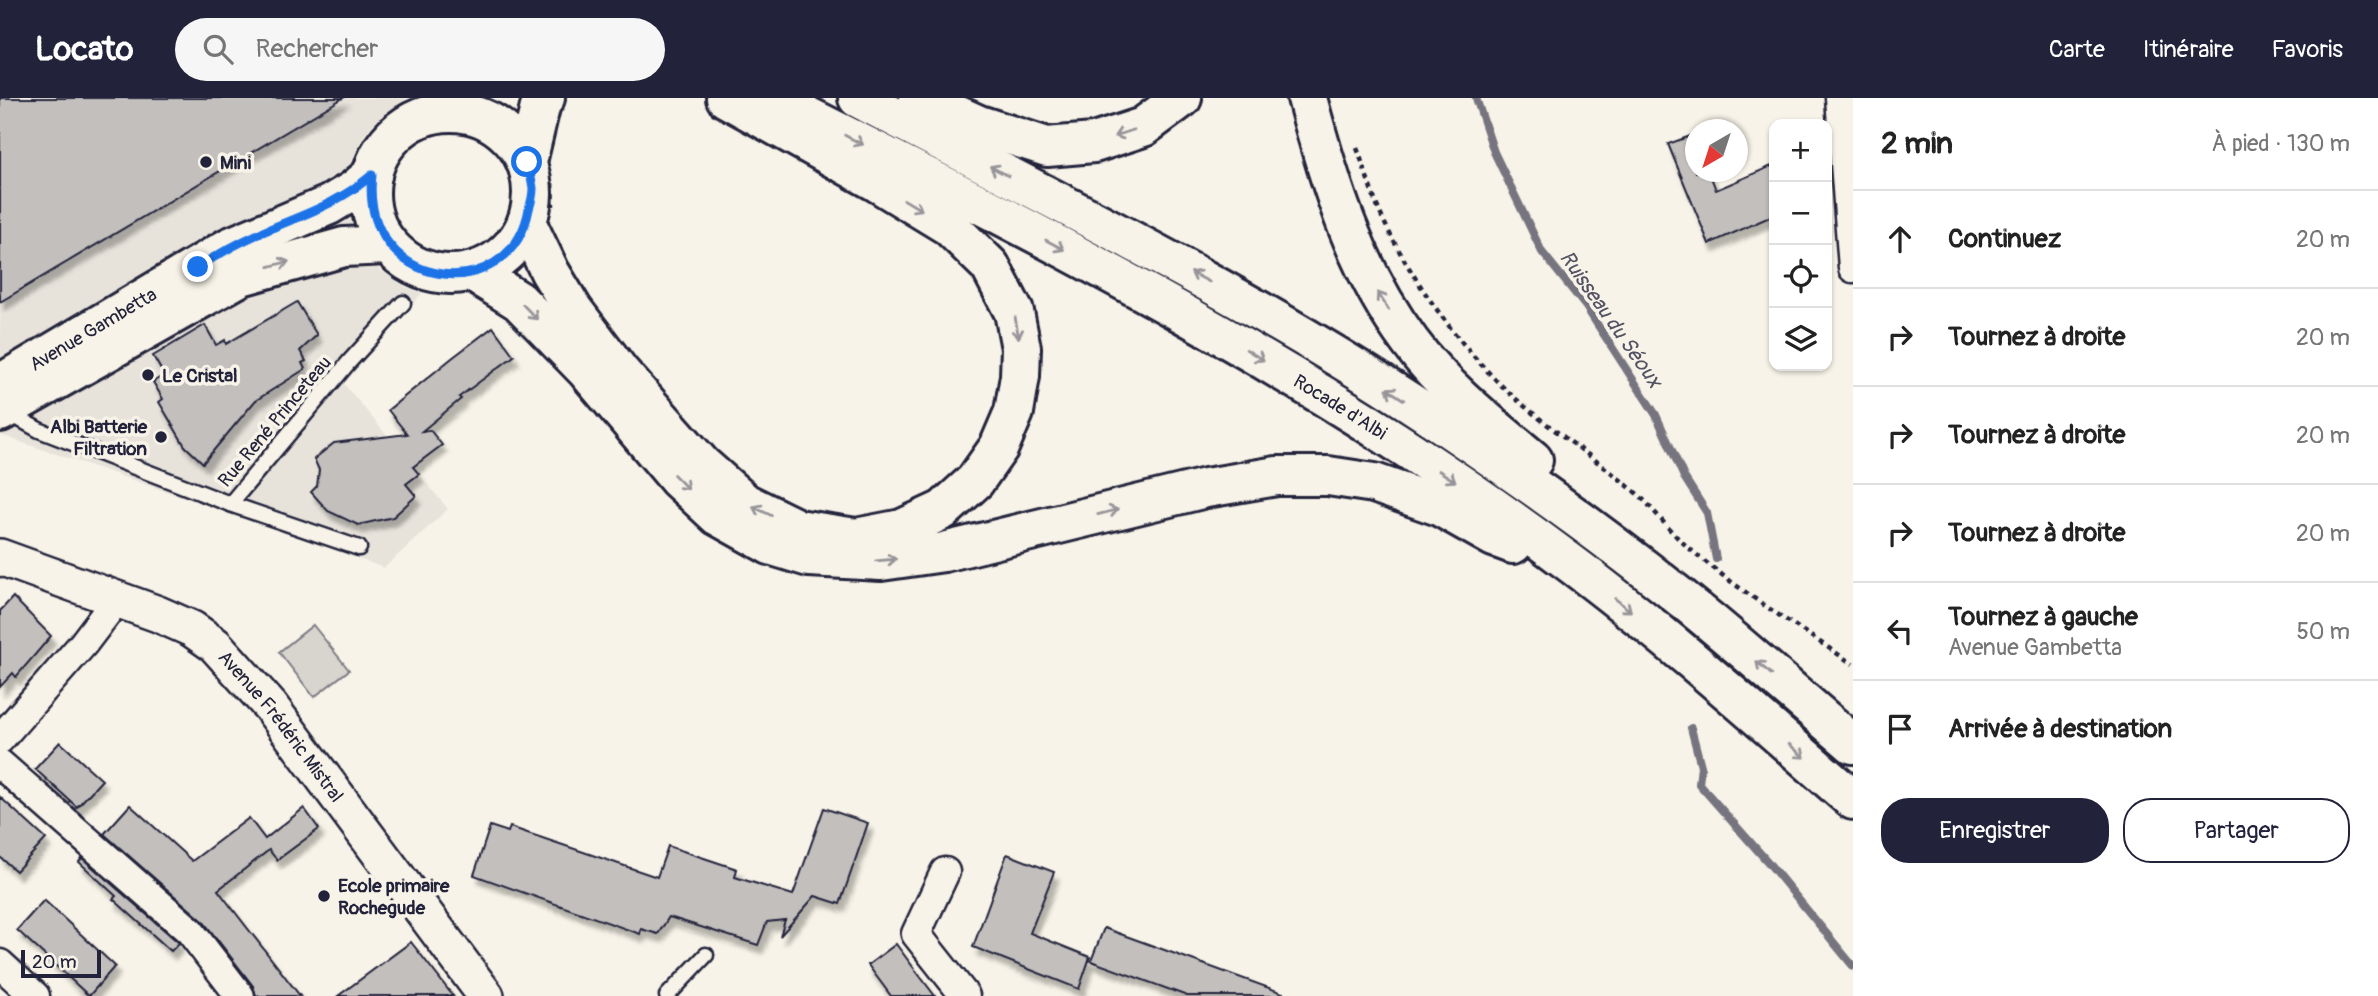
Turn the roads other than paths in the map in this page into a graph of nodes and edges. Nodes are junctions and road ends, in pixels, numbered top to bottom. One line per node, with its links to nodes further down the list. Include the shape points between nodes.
1 (545, 98): 10 (main road, via 541,103)
2 (726, 98): 12 (main road, one-way to 12, via 949,226 996,277 1014,312 1021,348 1014,412 999,447 975,481 943,510 902,529 856,538 798,529 745,503 702,466 573,310 550,272)
3 (771, 98): 22 (main road, Rocade d'Albi, one-way to 22, via 1236,344 1459,484)
4 (858, 98): 19 (main road, one-way to 4, via 1331,352 1225,291)
5 (919, 98): 6 (main road, one-way to 5, via 1143,127 1094,143 1047,147 979,125)
6 (1182, 98)
7 (1307, 98): 19 (main road, one-way to 7, via 1549,474 1463,400 1411,343 1373,285 1326,172)
8 (1840, 98): 14 (street)
9 (485, 106): 10 (main road, via 495,124); 11 (main road, via 418,119 402,128 383,149)
10 (539, 170): 12 (main road, via 533,189)
11 (372, 175): 13 (main road, via 375,220); 17 (main road, Avenue Gambetta, via 329,205 256,234 187,273)
12 (540, 221): 15 (main road, via 496,262)
13 (392, 258): 15 (main road); 17 (main road, Avenue Gambetta, one-way to 13, via 241,276 344,247)
14 (1853, 268)
15 (465, 281): 22 (main road, one-way to 22, via 519,301 587,371 678,480 718,516 770,545 809,557 881,561 944,552 1206,488 1277,476 1328,476 1374,483 1439,506 1494,537)
16 (403, 303): 18 (lane, Rue René Princeteau)
17 (1, 402): 18 (lane, Rue René Princeteau, via 39,430)
18 (230, 504): 20 (lane)
19 (1573, 515): 25 (main road, one-way to 19, via 1711,622)
20 (359, 548)
21 (0, 557): 23 (street, Avenue Frédéric Mistral)
22 (1570, 562): 27 (main road, Rocade d'Albi, one-way to 27)
23 (118, 598): 24 (street); 33 (street, Avenue Frédéric Mistral, via 192,629 232,662 270,706)
24 (0, 739)
25 (1853, 744)
26 (0, 764): 32 (street, via 190,931)
27 (1853, 800)
28 (945, 872): 35 (street, via 916,933)
29 (706, 955): 34 (lane)
30 (0, 964): 31 (street)
31 (35, 996)
32 (240, 996)
33 (486, 996)
34 (667, 996)
35 (965, 996)

